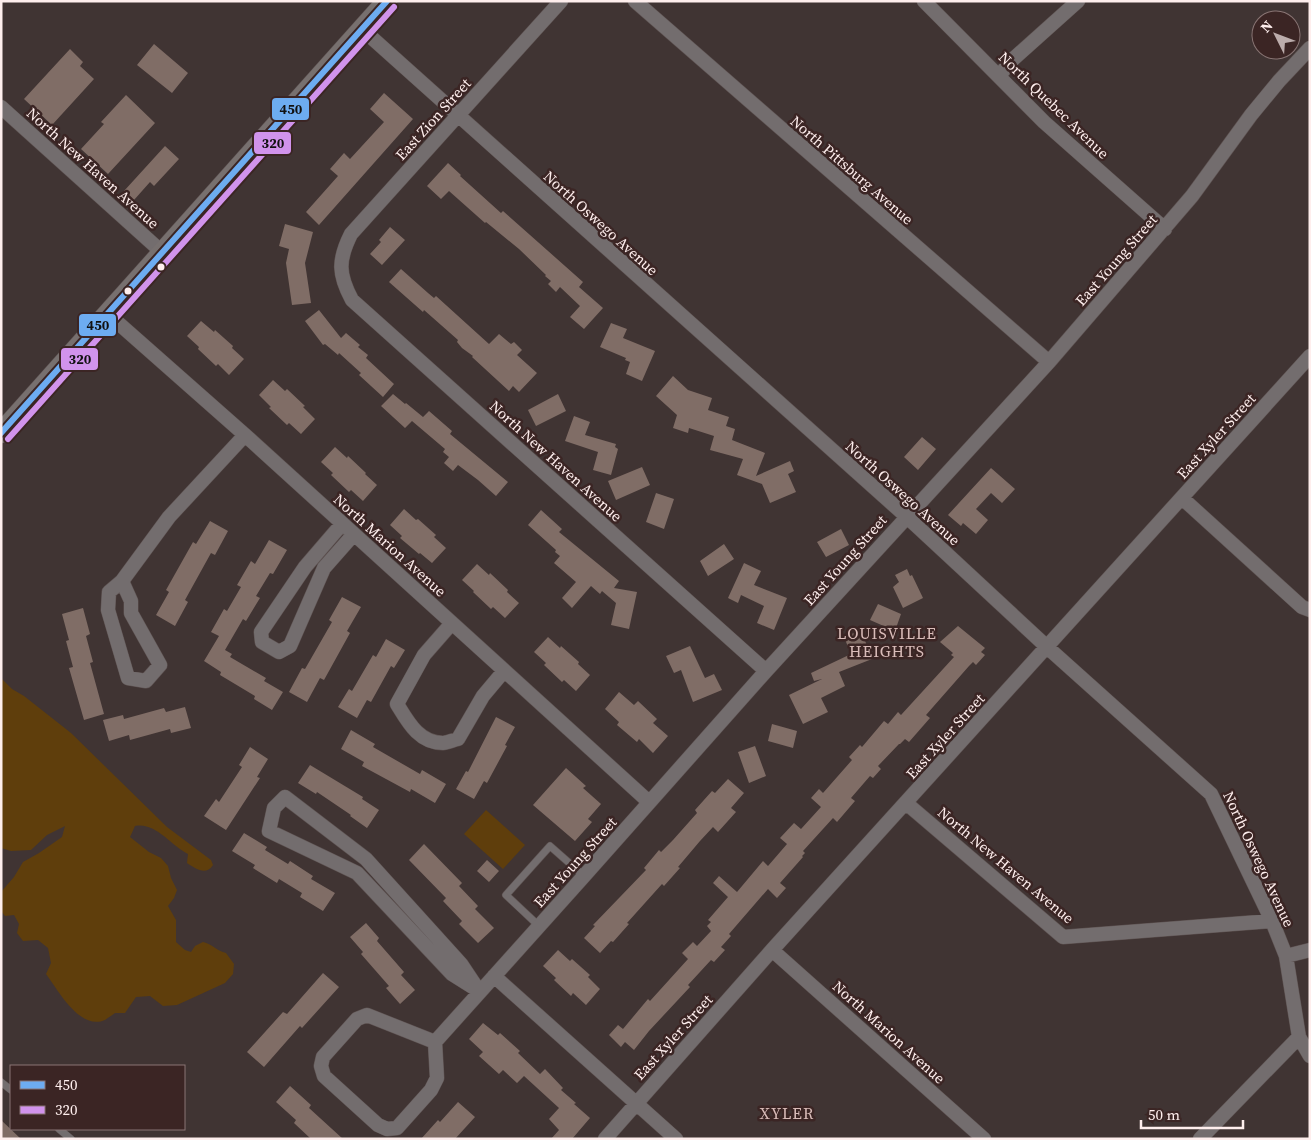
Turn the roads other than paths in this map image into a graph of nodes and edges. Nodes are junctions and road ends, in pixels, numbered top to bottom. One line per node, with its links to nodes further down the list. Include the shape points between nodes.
1 (387, 1): 6 (main road)
2 (561, 1): 10 (street, East Zion Street)
3 (635, 1): 16 (street, North Pittsburg Avenue)
4 (924, 1): 8 (street, North Quebec Avenue)
5 (1078, 1): 8 (street, via 1011,61)
6 (362, 29): 10 (street, North Oswego Avenue); 12 (main road)
7 (1310, 48): 11 (street, East Young Street, via 1251,114)
8 (999, 76): 11 (street, North Quebec Avenue, via 1044,122)
9 (1, 107): 12 (street, North New Haven Avenue)
10 (458, 116): 13 (street, East Zion Street, via 351,234 342,251); 20 (street, North Oswego Avenue)
11 (1165, 228): 16 (street, East Young Street)
12 (163, 253): 14 (main road)
13 (340, 265): 28 (street, North New Haven Avenue, via 352,300)
14 (108, 314): 17 (main road); 18 (street, North Marion Avenue)
15 (1310, 356): 19 (street, East Xyler Street)
16 (1049, 362): 20 (street, East Young Street)
17 (1, 432)
18 (245, 436): 21 (street, North Marion Avenue); 23 (street, via 169,517)
19 (1182, 498): 24 (street); 26 (street, East Xyler Street)
20 (907, 517): 26 (street, North Oswego Avenue); 28 (street, East Young Street)
21 (342, 524): 22 (street, North Marion Avenue); 22 (street, via 300,575 261,632 262,642 279,652 290,646 324,568)
22 (354, 534): 25 (street, North Marion Avenue)
23 (122, 581): 23 (street, via 109,592 108,610 128,678 146,681 160,665 131,613 131,601)
24 (1306, 609)
25 (452, 623): 27 (street, North Marion Avenue); 27 (street, via 424,655 398,704 413,730 425,738 443,743 458,739 483,696)
26 (1046, 647): 30 (street, East Xyler Street); 32 (street, North Oswego Avenue, via 1211,794)
27 (504, 671): 29 (street, North Marion Avenue)
28 (766, 671): 29 (street, East Young Street)
29 (649, 802): 31 (street, East Young Street)
30 (906, 803): 32 (street, North New Haven Avenue, via 1063,937); 34 (street, East Xyler Street)
31 (584, 876): 33 (street, East Young Street); 33 (lane, via 550,846 506,895)
32 (1272, 921): 36 (street, North Oswego Avenue)
33 (539, 926): 37 (street, East Young Street)
34 (772, 950): 42 (street, East Xyler Street); 47 (street, North Marion Avenue)
35 (1310, 950): 36 (street)
36 (1286, 956): 39 (street, North Oswego Avenue)
37 (494, 976): 38 (street, East Young Street); 42 (street)
38 (479, 991): 38 (street, via 462,964 366,859 285,797 274,808 269,831 357,873 452,974); 40 (street, East Young Street)
39 (1299, 1037): 41 (street, North Oswego Avenue); 48 (street)
40 (435, 1042): 40 (street, via 436,1078 431,1090 397,1128 387,1129 378,1125 324,1076 321,1066 323,1057 357,1019 367,1015)
41 (1310, 1056)
42 (636, 1103): 45 (street, East Xyler Street); 46 (street)
43 (60, 1130): 44 (lane)
44 (71, 1139)
45 (604, 1139)
46 (676, 1139)
47 (984, 1139)
48 (1200, 1139)

